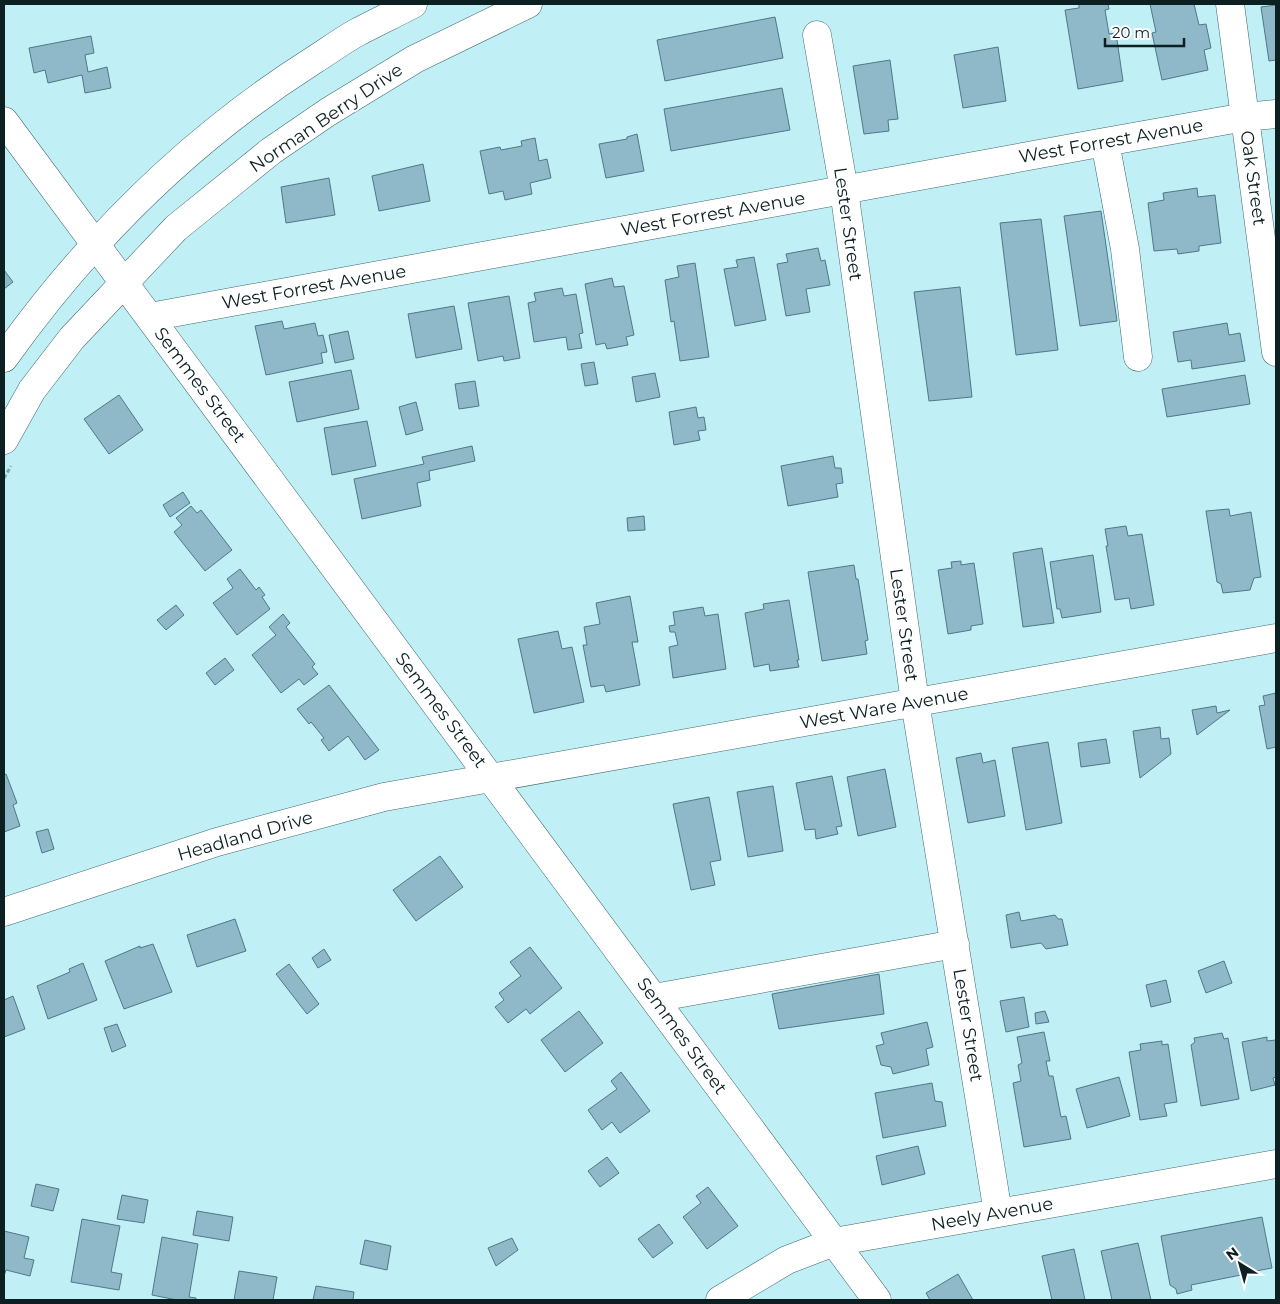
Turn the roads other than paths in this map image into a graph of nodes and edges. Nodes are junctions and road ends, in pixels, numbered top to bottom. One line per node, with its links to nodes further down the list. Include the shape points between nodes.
1 (413, 4): 10 (street, via 324,53 218,127 154,183)
2 (528, 4): 11 (street, Norman Berry Drive, via 415,59 271,151 176,228)
3 (1230, 4): 6 (street, Oak Street)
4 (817, 35): 9 (street, Lester Street)
5 (1276, 114): 6 (street, West Forrest Avenue)
6 (1245, 117): 8 (street, West Forrest Avenue); 13 (street, Oak Street)
7 (5, 126): 10 (street, Semmes Street)
8 (1105, 142): 9 (street, West Forrest Avenue); 14 (street, via 1125,249)
9 (844, 190): 12 (street, West Forrest Avenue); 18 (street, Lester Street)
10 (95, 243): 11 (street, Semmes Street); 15 (street, via 34,315)
11 (124, 282): 12 (street, Semmes Street); 16 (street, via 72,338 32,390)
12 (150, 317): 19 (street, Semmes Street)
13 (1276, 352)
14 (1138, 357)
15 (4, 358)
16 (4, 440)
17 (1276, 638): 18 (street, West Ware Avenue)
18 (915, 702): 19 (street, West Ware Avenue); 21 (street, Lester Street)
19 (492, 778): 20 (street, Headland Drive, via 384,797 217,842); 22 (street, Semmes Street)
20 (4, 912)
21 (955, 944): 22 (street); 24 (street, Lester Street)
22 (654, 998): 25 (street, Semmes Street)
23 (1276, 1164): 24 (street, Neely Avenue)
24 (998, 1213): 25 (street, Neely Avenue)
25 (834, 1242): 26 (street, Neely Avenue, via 787,1260); 27 (street, Semmes Street)
26 (720, 1300)
27 (878, 1300)

